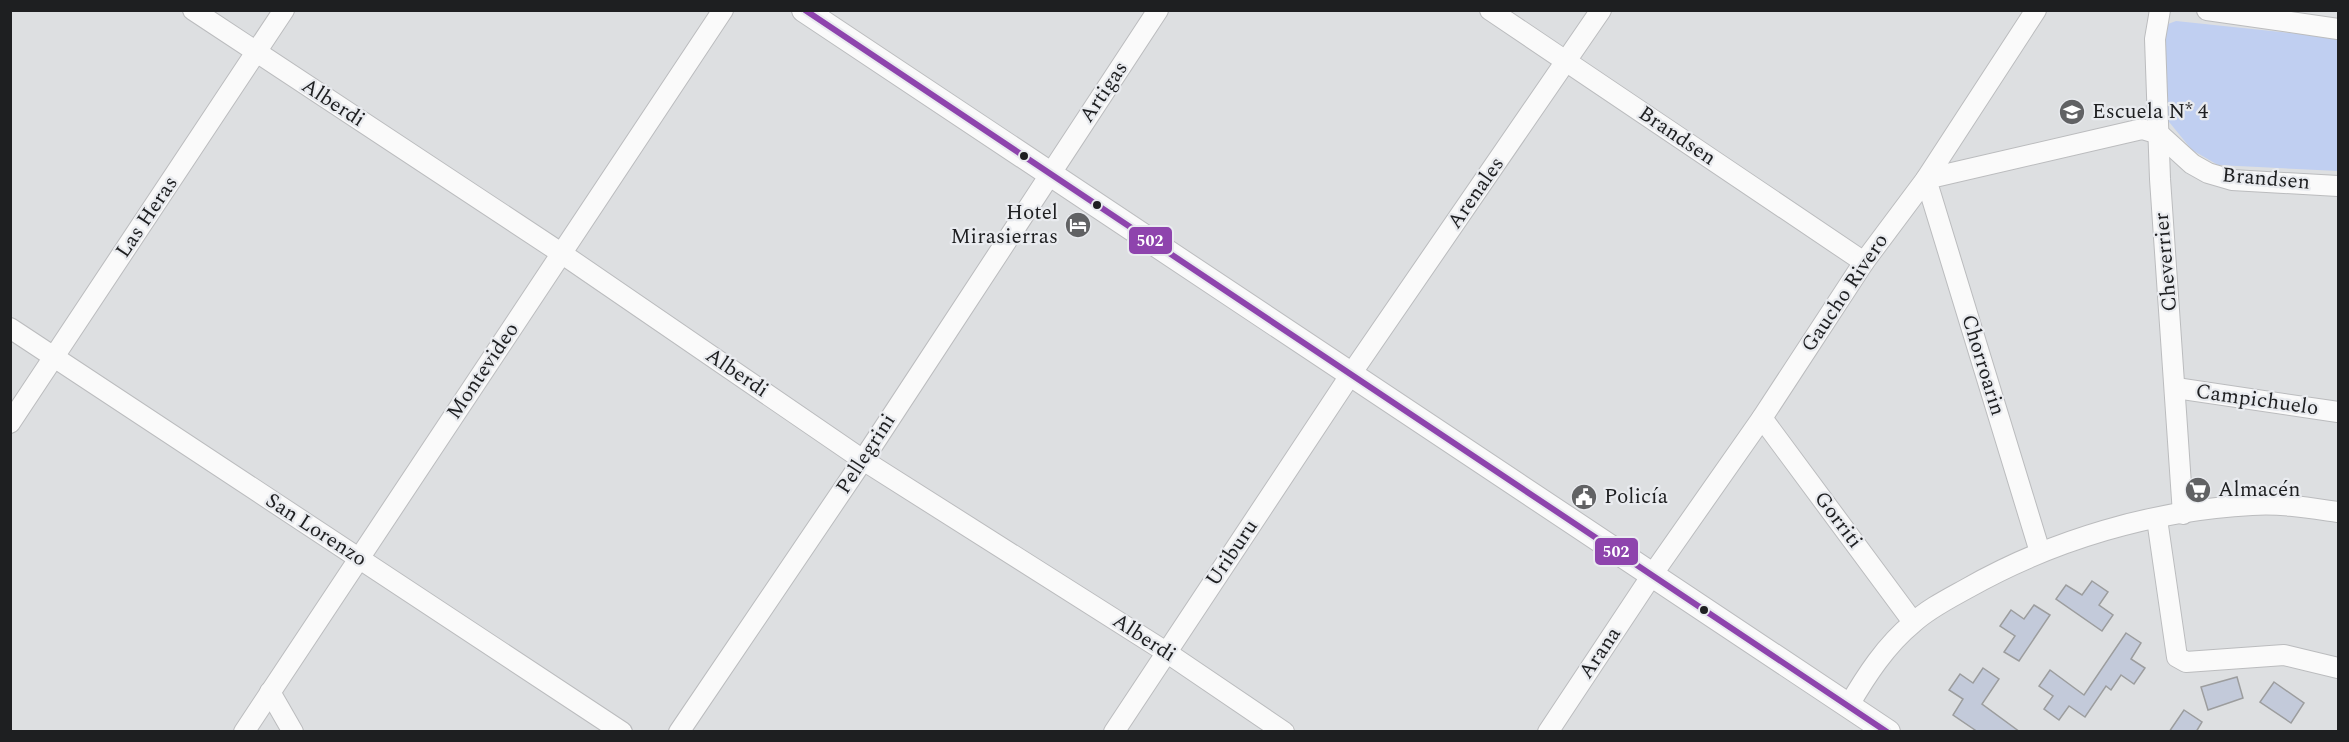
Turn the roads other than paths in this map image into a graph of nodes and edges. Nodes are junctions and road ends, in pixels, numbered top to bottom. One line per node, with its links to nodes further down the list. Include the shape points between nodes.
1 (193, 10): 12 (street, Alberdi)
2 (284, 10): 12 (street, Las Heras)
3 (723, 10): 18 (street, Montevideo)
4 (804, 10): 15 (main road)
5 (1158, 10): 15 (street, Artigas)
6 (1490, 10): 13 (street, Brandsen)
7 (1601, 10): 13 (street, Arenales)
8 (2036, 10): 16 (street, Gaucho Rivero)
9 (2160, 10): 14 (street, Cheverrier, via 2155,39)
10 (2207, 10): 11 (street)
11 (2338, 29)
12 (256, 52): 18 (street, Alberdi); 21 (street, Las Heras)
13 (1567, 62): 19 (street, Brandsen); 22 (street, Arenales)
14 (2159, 134): 16 (street, via 2142,129); 17 (street, Brandsen, via 2192,164 2232,180); 23 (street, Cheverrier)
15 (1049, 174): 22 (main road); 27 (street, Pellegrini)
16 (1926, 179): 19 (street, Gaucho Rivero); 31 (street, Chorroarin)
17 (2338, 186)
18 (561, 253): 27 (street, Alberdi); 32 (street, Montevideo)
19 (1864, 262): 25 (street, Gaucho Rivero)
20 (10, 328): 21 (street, San Lorenzo)
21 (55, 357): 26 (street, Las Heras); 32 (street, San Lorenzo)
22 (1351, 374): 33 (main road); 35 (street, Uriburu)
23 (2176, 388): 24 (street, Campichuelo); 29 (street, Cheverrier)
24 (2338, 412)
25 (1762, 418): 33 (street, Gaucho Rivero); 34 (street, Gorriti)
26 (10, 423)
27 (863, 460): 35 (street, Alberdi); 42 (street, Pellegrini)
28 (2338, 512): 29 (street, via 2253,505)
29 (2183, 514): 30 (street)
30 (2157, 519): 31 (street, via 2078,538); 36 (street, via 2177,657 2186,662 2284,655)
31 (2040, 552): 34 (street, via 1985,578)
32 (359, 558): 37 (street, Montevideo); 41 (street, San Lorenzo)
33 (1652, 574): 38 (main road); 45 (street, Arana)
34 (1913, 622): 38 (street, via 1875,664)
35 (1166, 652): 43 (street, Uriburu); 44 (street, Alberdi)
36 (2338, 668)
37 (270, 692): 39 (street, Montevideo); 40 (street)
38 (1849, 705): 46 (main road)
39 (244, 732)
40 (294, 732)
41 (622, 732)
42 (679, 732)
43 (1113, 732)
44 (1284, 732)
45 (1548, 732)
46 (1888, 732)

